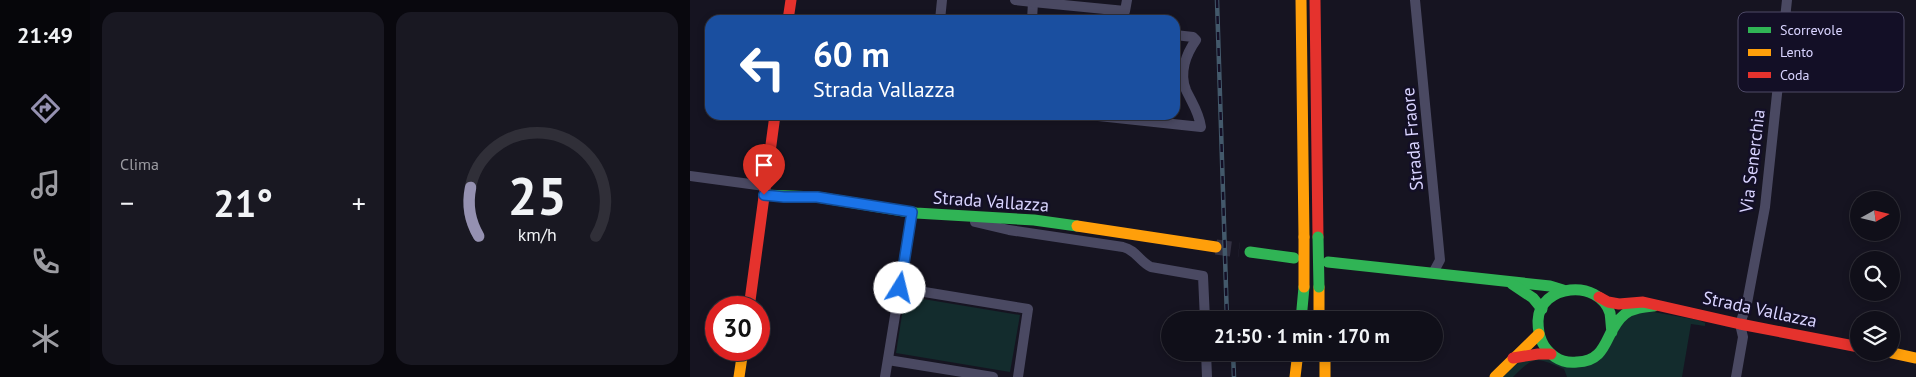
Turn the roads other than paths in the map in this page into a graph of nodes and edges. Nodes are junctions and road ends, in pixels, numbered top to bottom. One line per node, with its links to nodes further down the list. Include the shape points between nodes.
1 (791, 0): 9 (main road)
2 (942, 0): 10 (street)
3 (1015, 0): 8 (street)
4 (1127, 0): 13 (street)
5 (1301, 0): 28 (main road, bridge)
6 (1315, 0): 38 (main road, bridge)
7 (1415, 0): 26 (street, Strada Fraore, via 1440,260)
8 (1034, 1): 11 (street); 12 (street)
9 (789, 15)
10 (940, 15)
11 (1033, 15)
12 (1117, 15)
13 (1124, 15)
14 (1180, 36): 17 (street, via 1196,40 1187,56 1184,77 1201,127)
15 (1777, 92): 39 (street, Via Senerchia, via 1765,206)
16 (774, 120): 19 (main road)
17 (1144, 120)
18 (690, 176): 19 (street)
19 (764, 190): 20 (main road, Strada Vallazza, via 784,197 817,197); 31 (main road)
20 (912, 212): 21 (main road, Strada Vallazza); 29 (street)
21 (939, 214): 22 (main road, Strada Vallazza, via 1034,220); 35 (street, via 1000,228 1123,247 1133,251 1151,267 1203,276)
22 (1216, 247)
23 (1244, 251): 24 (main road)
24 (1294, 258)
25 (1328, 262): 26 (main road, Strada Vallazza)
26 (1433, 273): 27 (main road, Strada Vallazza)
27 (1511, 283): 30 (main road, Strada Vallazza); 34 (main road, Strada Vallazza)
28 (1304, 287): 36 (main road); 37 (main road)
29 (900, 288): 47 (street); 58 (street, via 1028,309)
30 (1563, 290): 32 (main road, Strada Vallazza, via 1581,289); 34 (main road, via 1554,294)
31 (751, 296)
32 (1598, 296): 33 (main road, Strada Vallazza, via 1619,304 1643,302); 40 (main road, via 1610,312)
33 (1654, 306): 39 (main road, Strada Vallazza); 40 (main road, Strada Vallazza, via 1624,314)
34 (1542, 308): 41 (main road)
35 (1205, 311)
36 (1302, 311)
37 (1305, 311)
38 (1319, 311)
39 (1740, 324): 42 (main road, Strada Vallazza); 64 (street, Via Senerchia, via 1743,337)
40 (1612, 332): 43 (main road, Strada Vallazza, via 1605,348 1592,359 1567,362)
41 (1538, 334): 43 (main road); 45 (main road)
42 (1850, 345)
43 (1552, 354): 45 (main road)
44 (1900, 355): 46 (main road)
45 (1513, 358): 54 (main road)
46 (1916, 358)
47 (888, 360): 56 (street); 57 (street)
48 (741, 361): 55 (main road)
49 (1206, 361): 59 (street)
50 (1297, 361): 60 (main road)
51 (1305, 361): 61 (main road)
52 (1319, 361): 62 (main road)
53 (1325, 361): 63 (main road)
54 (1496, 376)
55 (739, 377)
56 (885, 377)
57 (993, 377)
58 (1018, 377)
59 (1207, 377)
60 (1295, 377)
61 (1306, 377)
62 (1320, 377)
63 (1325, 377)
64 (1736, 377)

